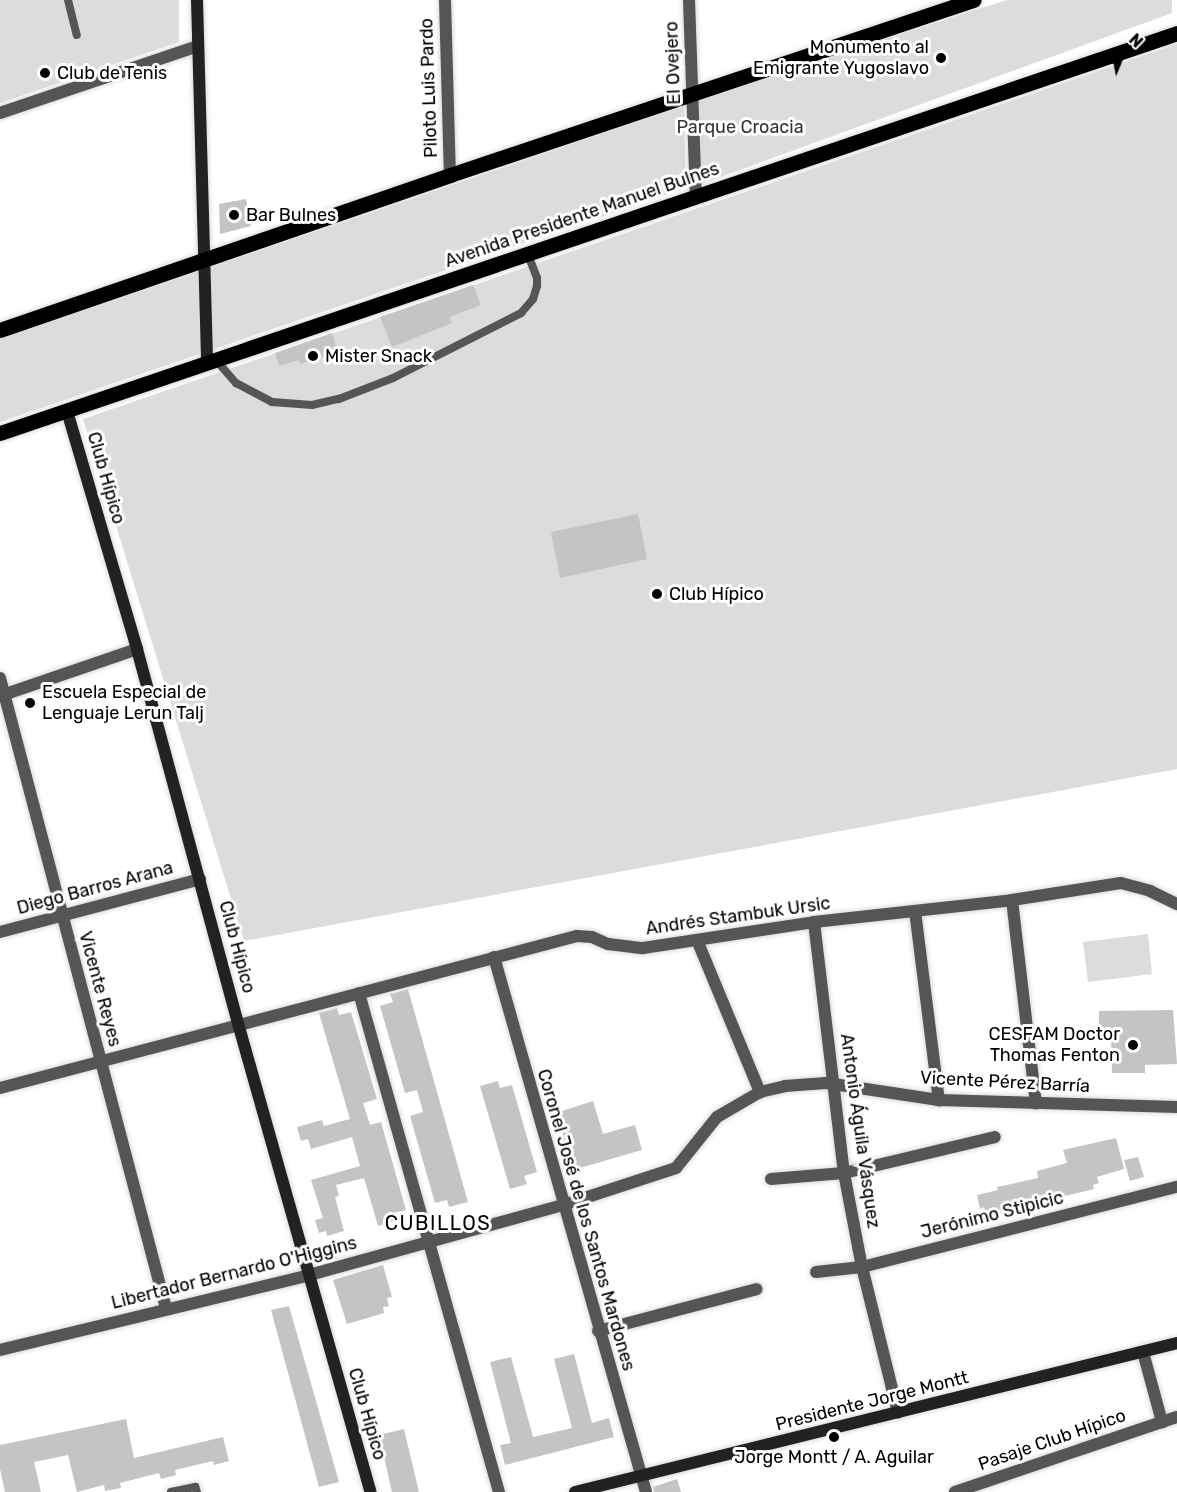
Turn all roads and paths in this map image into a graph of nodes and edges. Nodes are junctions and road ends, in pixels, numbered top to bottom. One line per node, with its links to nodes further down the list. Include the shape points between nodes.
1 (68, 0): 8 (lane)
2 (197, 0): 9 (street)
3 (445, 0): 12 (street, Piloto Luis Pardo)
4 (689, 0): 10 (street, El Ovejero)
5 (974, 0): 6 (main road)
6 (940, 5): 10 (main road)
7 (1177, 33): 13 (main road, Avenida Presidente Manuel Bulnes)
8 (77, 35)
9 (198, 46): 11 (street); 15 (street)
10 (692, 95): 12 (main road); 13 (street, El Ovejero)
11 (0, 113)
12 (450, 175): 15 (main road)
13 (696, 197): 14 (main road, Avenida Presidente Manuel Bulnes)
14 (528, 254): 17 (main road, Avenida Presidente Manuel Bulnes); 17 (lane, via 537,285 533,299 521,313 393,378 339,399 312,405 272,402 236,383)
15 (204, 260): 16 (main road); 17 (street)
16 (0, 330)
17 (211, 361): 18 (main road, Avenida Presidente Manuel Bulnes)
18 (67, 411): 19 (main road, Avenida Presidente Manuel Bulnes); 20 (street, Club Hípico)
19 (0, 433)
20 (137, 649): 22 (street); 23 (street, Club Hípico)
21 (0, 678): 22 (street, Vicente Reyes)
22 (2, 695): 27 (street, Vicente Reyes)
23 (200, 879): 27 (street, Diego Barros Arana); 33 (street, Club Hípico)
24 (1012, 900): 25 (street, Andrés Stambuk Ursic, via 1121,884 1150,891); 26 (street, Andrés Stambuk Ursic); 39 (street)
25 (1177, 904)
26 (915, 911): 28 (street, Andrés Stambuk Ursic); 38 (street)
27 (62, 916): 29 (street, Diego Barros Arana); 34 (street, Vicente Reyes)
28 (814, 922): 30 (street, Andrés Stambuk Ursic); 35 (street, Antonio Águila Vásquez)
29 (0, 932)
30 (697, 940): 31 (street, Andrés Stambuk Ursic, via 643,948 577,936); 37 (street)
31 (494, 957): 32 (street, Andrés Stambuk Ursic); 45 (street, Coronel José de los Santos Mardones)
32 (359, 993): 33 (street, Andrés Stambuk Ursic); 46 (street)
33 (239, 1027): 34 (street, Andrés Stambuk Ursic); 49 (street, Club Hípico)
34 (101, 1062): 36 (street, Andrés Stambuk Ursic); 51 (street, Vicente Reyes)
35 (836, 1085): 37 (street, Vicente Pérez Barría, via 812,1083); 38 (street, Vicente Pérez Barría); 42 (street, Antonio Águila Vásquez)
36 (0, 1088)
37 (760, 1092): 45 (street, Libertador Bernardo O'Higgins, via 717,1117 676,1168)
38 (939, 1100): 39 (street, Vicente Pérez Barría)
39 (1036, 1104): 40 (street, Vicente Pérez Barría)
40 (1177, 1107)
41 (996, 1137): 42 (street)
42 (844, 1173): 43 (street); 47 (street, Antonio Águila Vásquez)
43 (771, 1179)
44 (1177, 1187): 47 (street, Jerónimo Stipicic)
45 (563, 1205): 46 (street, Libertador Bernardo O'Higgins); 52 (street, Coronel José de los Santos Mardones)
46 (430, 1240): 49 (street, Libertador Bernardo O'Higgins); 63 (street)
47 (862, 1267): 48 (street, Jerónimo Stipicic); 56 (street, Antonio Águila Vásquez)
48 (816, 1272)
49 (309, 1275): 51 (street, Libertador Bernardo O'Higgins); 62 (street, Club Hípico)
50 (757, 1289): 52 (street)
51 (166, 1308): 54 (street, Libertador Bernardo O'Higgins)
52 (598, 1331): 59 (street, Coronel José de los Santos Mardones)
53 (1177, 1343): 55 (street, Presidente Jorge Montt)
54 (0, 1350)
55 (1143, 1352): 56 (street, Presidente Jorge Montt); 58 (street)
56 (898, 1413): 59 (street, Presidente Jorge Montt)
57 (1177, 1417): 58 (street, Pasaje Club Hípico)
58 (1162, 1422): 66 (street, Pasaje Club Hípico)
59 (641, 1476): 64 (street, Presidente Jorge Montt); 65 (street, Coronel José de los Santos Mardones)
60 (171, 1492): 61 (lane, via 195,1487)
61 (197, 1492)
62 (371, 1492)
63 (499, 1492)
64 (575, 1492)
65 (645, 1492)
66 (955, 1492)

